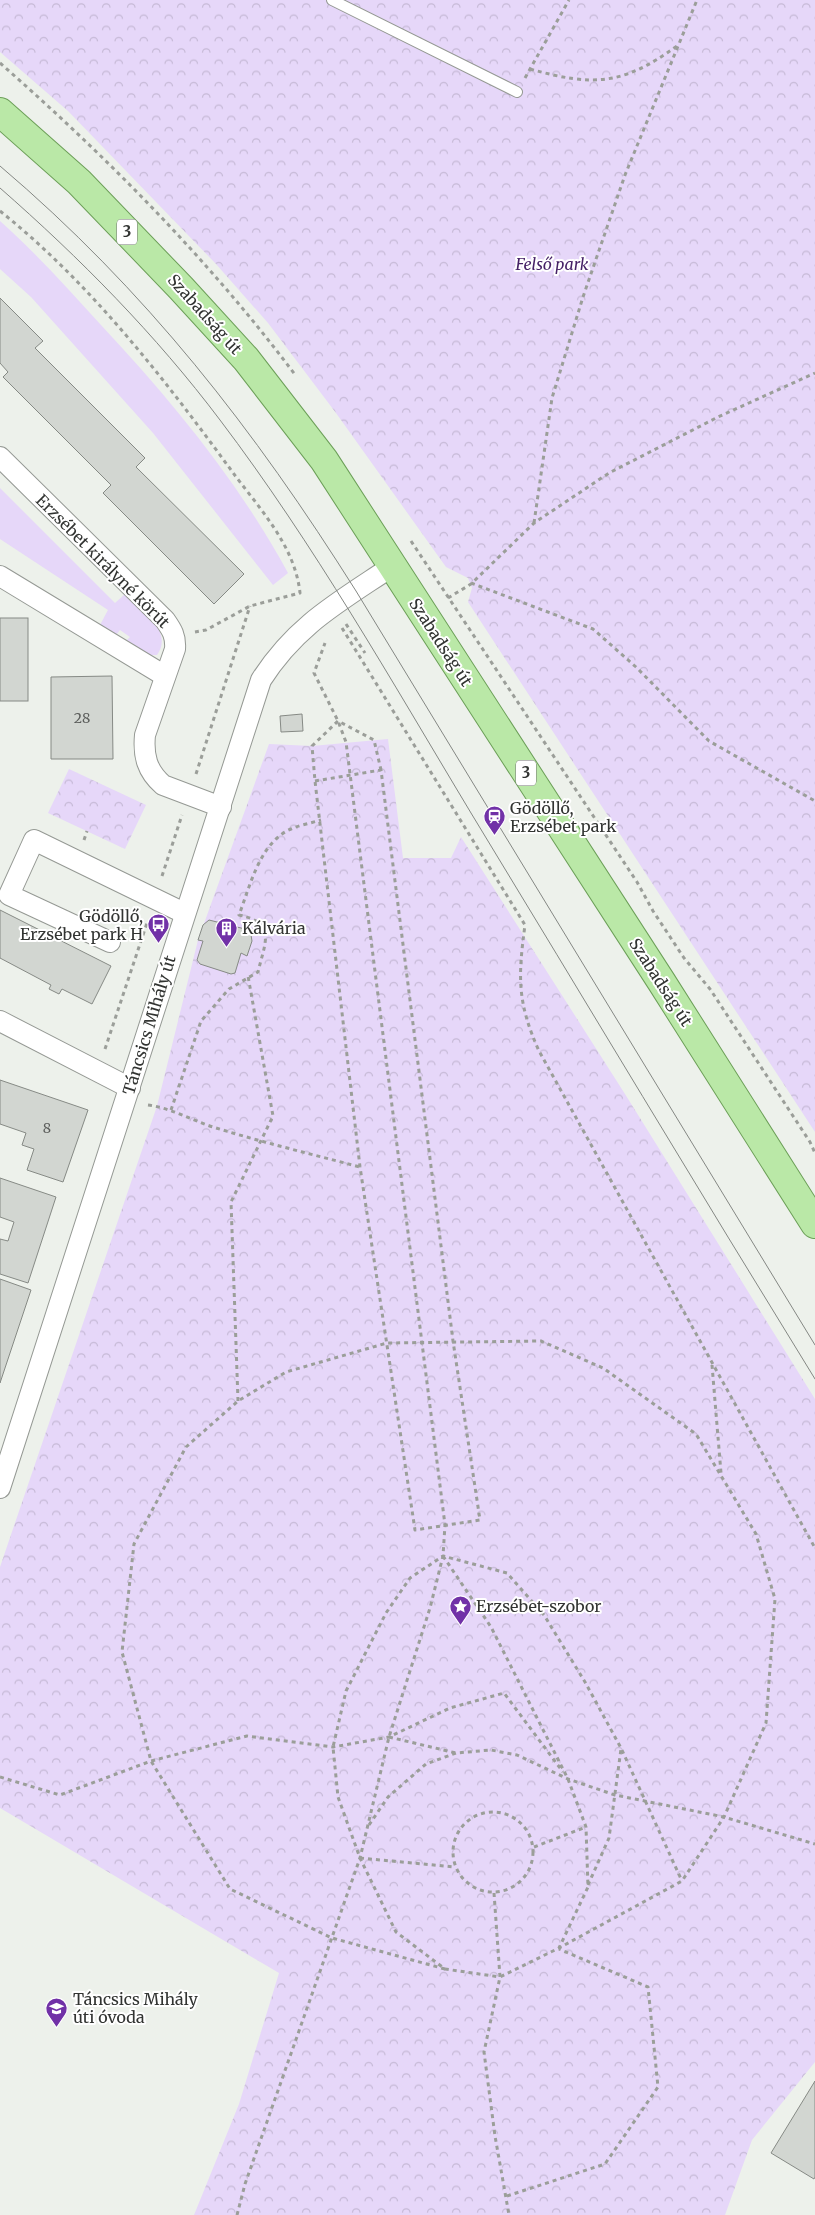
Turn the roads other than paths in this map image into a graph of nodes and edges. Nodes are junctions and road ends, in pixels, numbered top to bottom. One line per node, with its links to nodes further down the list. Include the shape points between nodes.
1 (332, 0): 2 (lane)
2 (517, 92)
3 (0, 112): 5 (main road, Szabadság út / 3, via 79,182 246,359 324,460)
4 (0, 457): 7 (street, Erzsébet királyné körút, via 165,620 175,636 175,648)
5 (391, 567): 8 (street, Táncsics Mihály út, via 304,628 277,656 261,680 252,702); 13 (main road, Szabadság út / 3)
6 (0, 576): 7 (street)
7 (165, 676): 8 (street, Erzsébet királyné körút, via 145,735 145,760 163,785)
8 (221, 807): 9 (street, Táncsics Mihály út)
9 (184, 913): 10 (street, via 34,840 9,895); 12 (street, Táncsics Mihály út)
10 (110, 942)
11 (0, 1021): 12 (street, via 98,1071)
12 (127, 1095): 14 (street, Táncsics Mihály út)
13 (815, 1224)
14 (6, 1448): 15 (street, Táncsics Mihály út)
15 (0, 1488)

